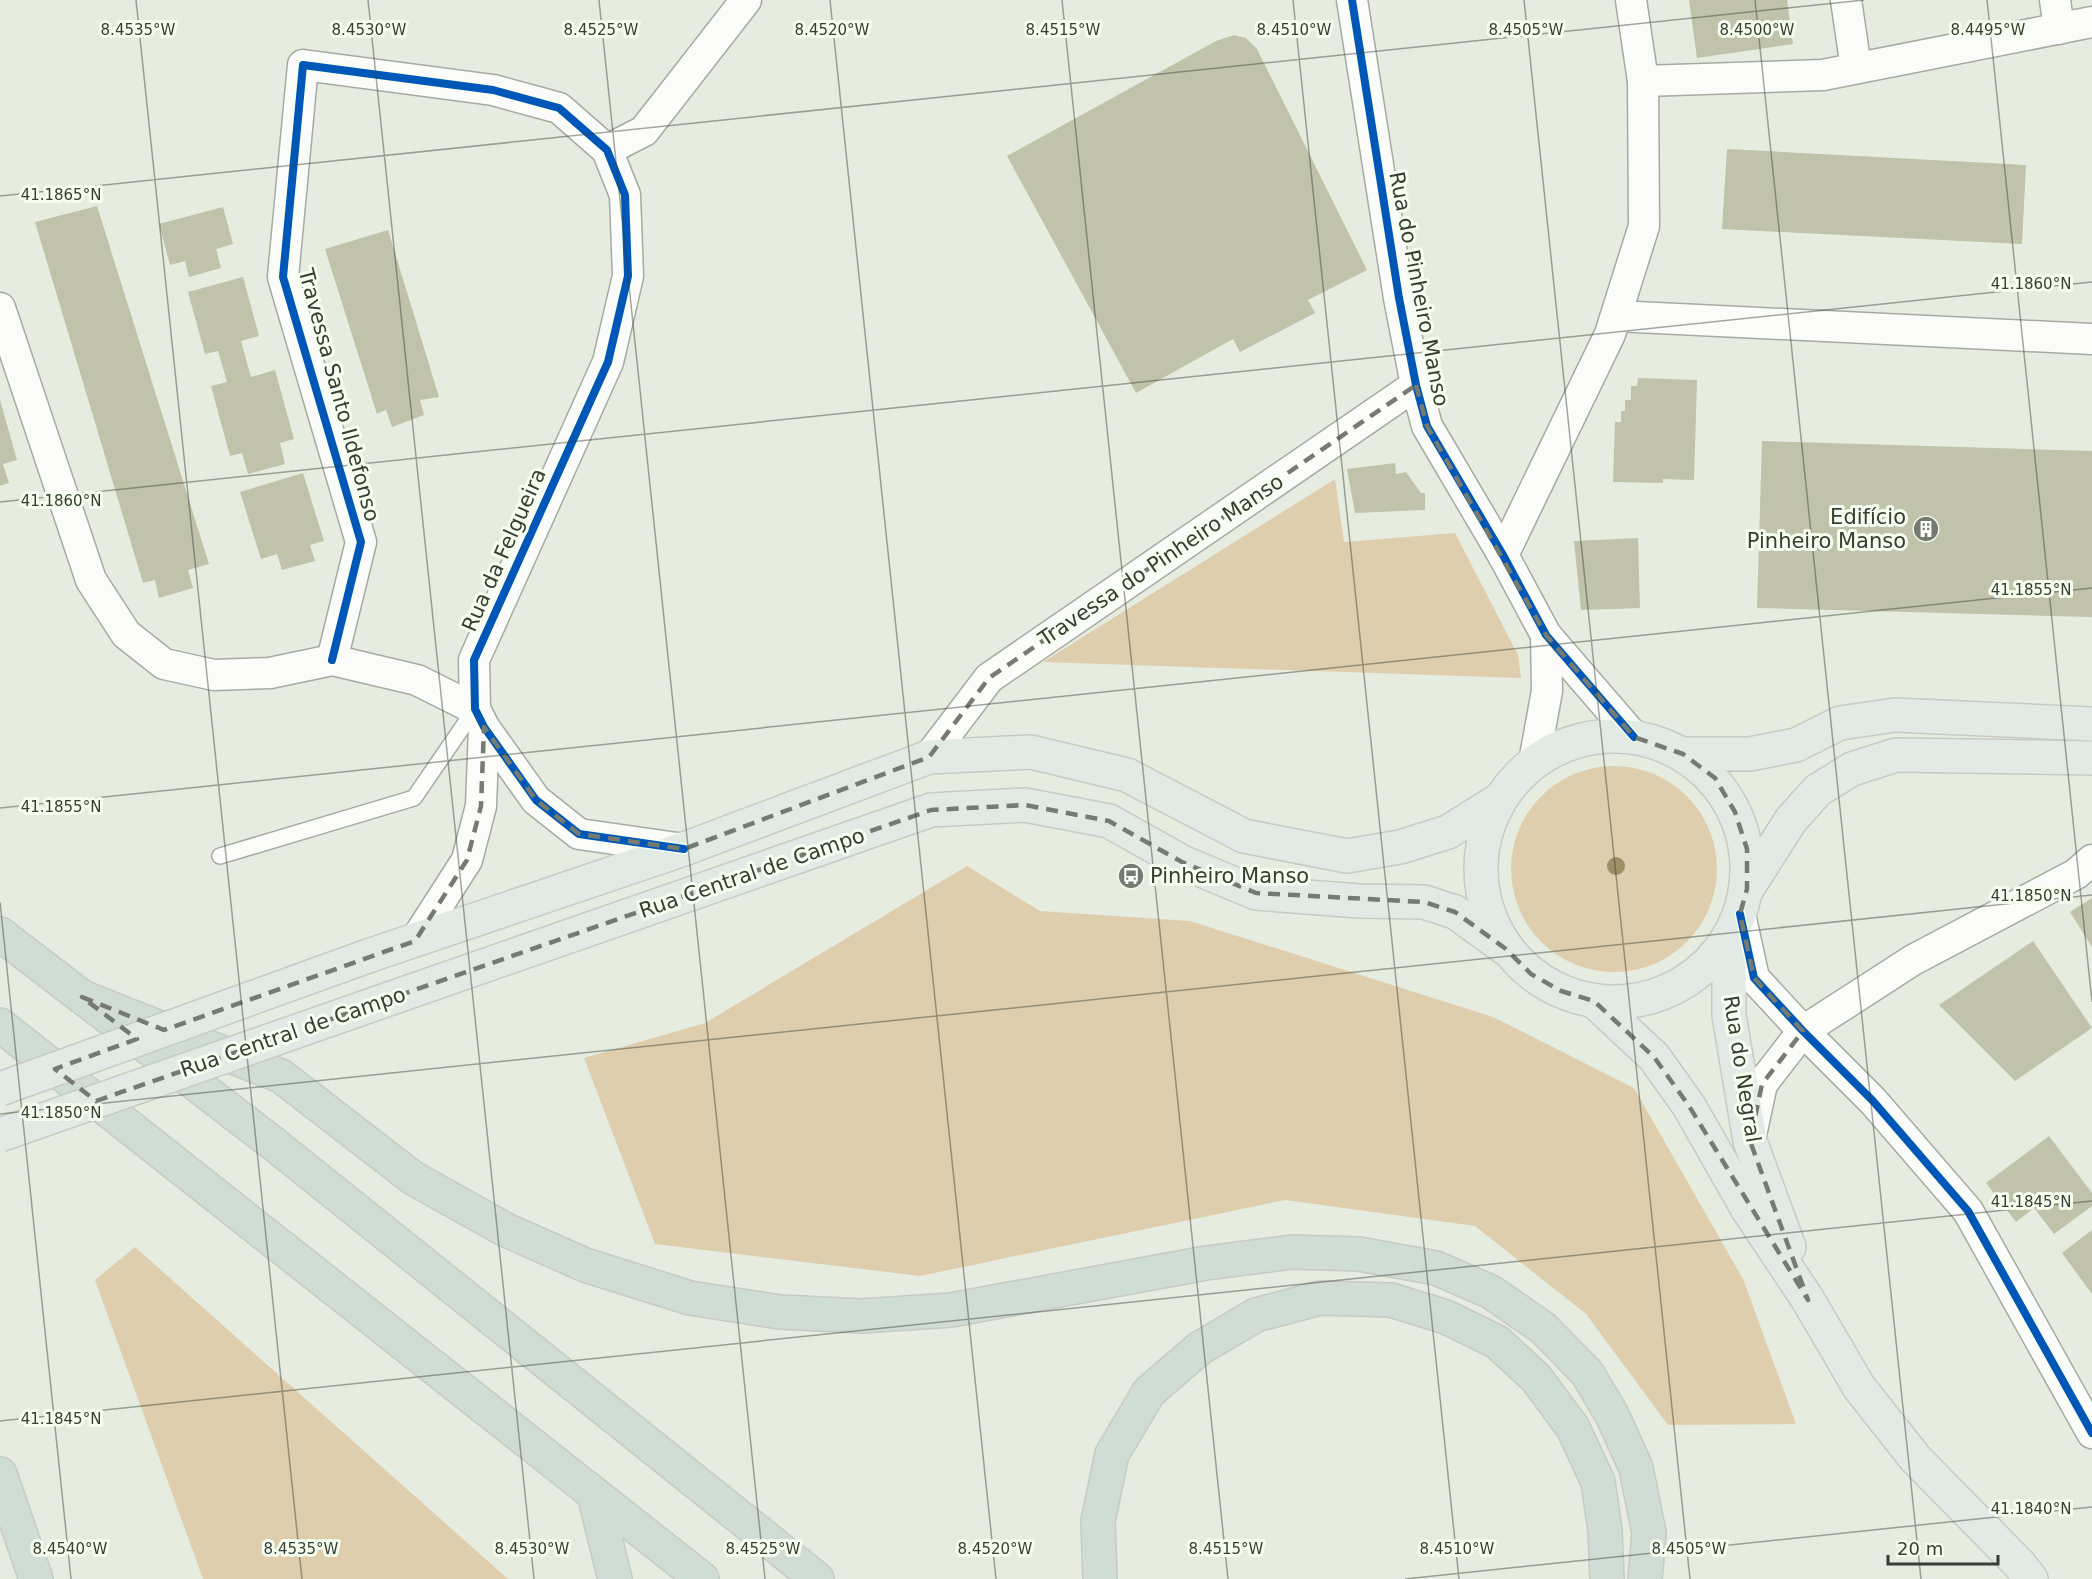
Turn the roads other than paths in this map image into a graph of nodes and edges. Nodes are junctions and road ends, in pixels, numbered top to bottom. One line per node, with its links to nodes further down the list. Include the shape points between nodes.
1 (746, 0): 9 (street, via 644,131)
2 (1353, 0): 13 (street, Rua do Pinheiro Manso)
3 (1631, 0): 8 (street)
4 (1846, 0): 7 (street)
5 (2057, 14): 6 (street); 7 (street)
6 (2092, 22)
7 (1856, 68): 8 (street, via 1823,75)
8 (1643, 81): 11 (street, via 1644,226)
9 (608, 150): 16 (street, Travessa Santo Ildefonso, via 560,108 493,90 303,65 283,277 361,542); 17 (street, Rua da Felgueira, via 625,195 628,276 608,362 474,660)
10 (0, 308): 16 (street, via 91,580 126,634 164,664 214,675 270,673)
11 (1616, 316): 12 (street); 14 (street)
12 (2084, 333)
13 (1416, 385): 14 (street, Rua do Pinheiro Manso, via 1427,426); 21 (street, Travessa do Pinheiro Manso, via 989,678)
14 (1503, 555): 15 (street, Rua do Pinheiro Manso)
15 (1546, 635): 19 (street, Rua do Pinheiro Manso); 23 (street, Rua do Pinheiro Manso, via 1547,691)
16 (332, 660): 17 (street, via 417,680)
17 (479, 718): 25 (street, via 536,800 579,834); 26 (lane, via 414,798); 30 (street, Rua da Felgueira, via 481,806 467,860)
18 (2092, 724): 20 (main road, via 1895,715 1840,723 1796,745 1750,754)
19 (1634, 737): 20 (main road); 23 (main road, via 1599,736 1565,745)
20 (1683, 754): 28 (main road, Rua do Negral, via 1715,778 1735,812 1747,849)
21 (929, 757): 24 (main road, via 1041,754 1127,775 1244,836 1347,856 1400,847 1448,832); 25 (main road)
22 (2092, 758): 28 (main road, via 1896,755 1852,769 1818,790 1791,820)
23 (1534, 762): 24 (main road)
24 (1499, 800): 31 (main road, via 1484,837 1480,876 1488,914)
25 (684, 849): 30 (main road)
26 (219, 856)
27 (2092, 860): 35 (street, via 2076,874 1913,960)
28 (1739, 913): 33 (main road, via 1704,968 1671,990 1634,1001); 35 (street, via 1754,978); 38 (main road, Rua do Negral, via 1729,1015)
29 (0, 934): 32 (highway)
30 (415, 941): 36 (main road, bridge)
31 (1506, 949): 33 (main road, via 1531,974 1561,991); 37 (main road, Rua Central de Campo, bridge, via 1455,912 1424,902 1256,893 1182,862 1109,822 1025,805 931,810)
32 (82, 997): 46 (highway, via 270,1141); 49 (highway, via 281,1076 413,1178 506,1230 585,1265 690,1298 780,1312 862,1316 951,1310 1206,1263 1292,1252 1359,1254 1436,1268 1491,1292 1542,1328 1587,1373 1636,1468 1649,1533)
33 (1594, 1001): 39 (main road, Rua do Negral, via 1654,1058 1689,1106 1747,1208)
34 (0, 1025): 42 (highway)
35 (1803, 1031): 38 (street, via 1762,1083); 40 (street, via 1872,1101 1968,1211)
36 (0, 1089)
37 (0, 1135)
38 (1750, 1141): 39 (main road, Rua do Negral)
39 (1808, 1300): 50 (main road, Rua do Negral, via 1866,1396 1915,1458)
40 (2092, 1433)
41 (0, 1474): 43 (highway)
42 (594, 1494): 44 (highway); 45 (highway)
43 (36, 1579)
44 (615, 1579)
45 (702, 1579)
46 (817, 1579)
47 (1100, 1579): 48 (highway, via 1098,1521 1112,1454 1149,1392 1200,1348 1256,1316 1320,1298 1391,1300 1446,1317 1497,1342 1536,1378 1574,1428 1598,1482)
48 (1607, 1579)
49 (1645, 1579)
50 (2031, 1579)

